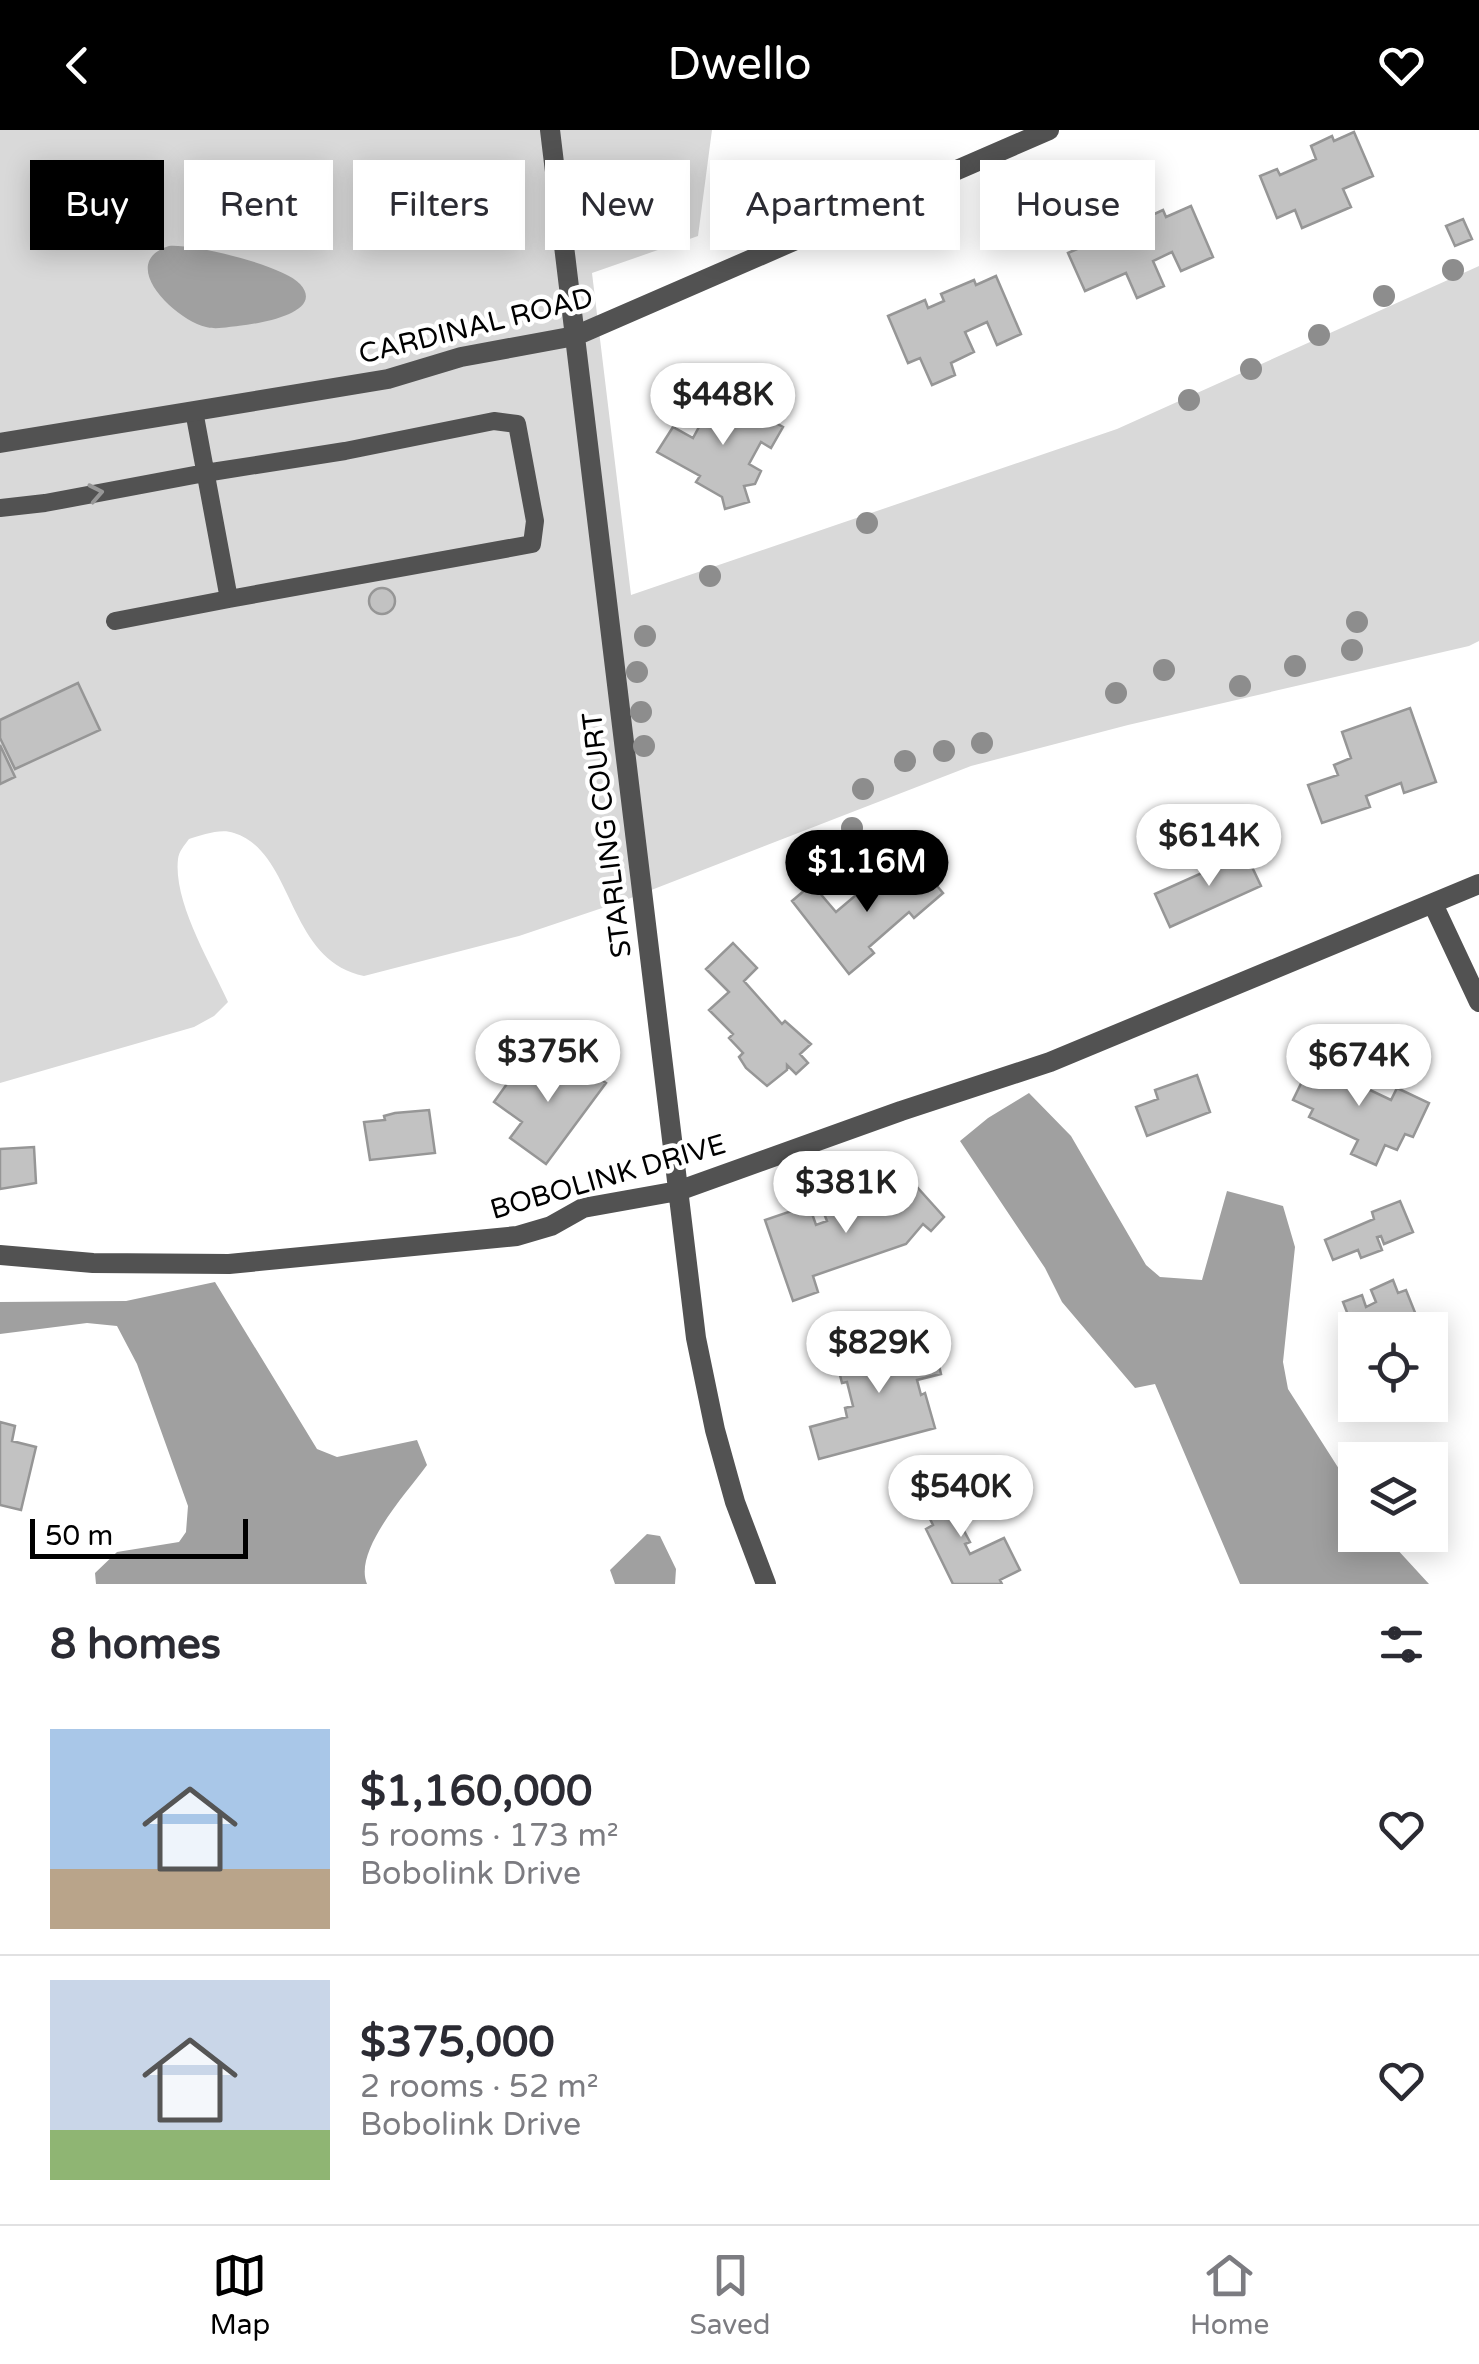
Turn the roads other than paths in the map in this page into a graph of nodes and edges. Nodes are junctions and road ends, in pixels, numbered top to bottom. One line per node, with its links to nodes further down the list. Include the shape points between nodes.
1 (550, 130): 3 (street, STARLING COURT)
2 (1049, 130): 3 (street, CARDINAL ROAD)
3 (574, 336): 4 (street, CARDINAL ROAD, via 388,379); 13 (street, STARLING COURT)
4 (194, 411): 5 (street, CARDINAL ROAD); 6 (lane)
5 (0, 443)
6 (205, 472): 7 (lane, one-way to 6); 8 (lane); 8 (lane, via 494,421 517,424 535,521 532,544)
7 (0, 508)
8 (229, 599): 9 (lane)
9 (115, 622)
10 (1479, 884): 11 (street, BOBOLINK DRIVE)
11 (1434, 904): 12 (street); 13 (street, BOBOLINK DRIVE, via 1050,1062)
12 (1479, 1002)
13 (678, 1191): 14 (street, BOBOLINK DRIVE, via 583,1208 518,1236 356,1254 230,1264 92,1264); 15 (street, STARLING COURT, via 715,1430)
14 (0, 1254)
15 (766, 1584)

